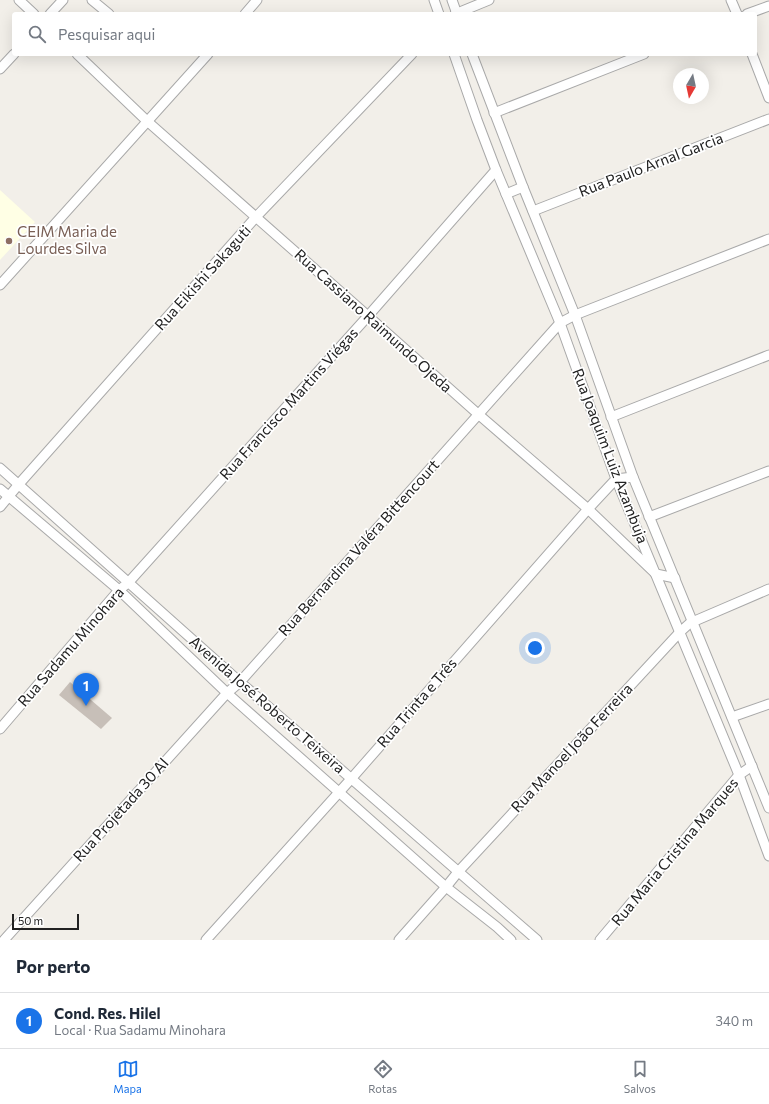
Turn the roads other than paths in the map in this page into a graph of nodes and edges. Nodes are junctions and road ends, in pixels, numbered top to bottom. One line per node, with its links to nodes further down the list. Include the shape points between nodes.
1 (19, 0): 10 (street)
2 (63, 0): 11 (street)
3 (92, 0): 12 (street)
4 (257, 0): 13 (street)
5 (434, 0): 14 (street)
6 (452, 0): 15 (street)
7 (489, 0): 16 (street)
8 (731, 0): 17 (street)
9 (769, 6): 18 (street)
10 (32, 12)
11 (52, 12)
12 (107, 12)
13 (247, 12)
14 (438, 12)
15 (455, 12)
16 (461, 12)
17 (736, 12)
18 (752, 12)
19 (12, 56): 27 (street)
20 (79, 56): 31 (street, Rua Cassiano Raimundo Ojeda)
21 (206, 56): 31 (street)
22 (410, 56): 36 (street, Rua Eikishi Sakaguti)
23 (455, 56): 32 (street, Rua Joaquim Luiz Azambuja)
24 (473, 56): 29 (street, Rua Joaquim Luiz Azambuja)
25 (639, 56): 29 (street)
26 (753, 56): 28 (street)
27 (0, 70)
28 (769, 98)
29 (494, 113): 33 (street, Rua Joaquim Luiz Azambuja)
30 (769, 119): 35 (street, Rua Paulo Arnal Garcia)
31 (147, 121): 36 (street, Rua Cassiano Raimundo Ojeda); 38 (street)
32 (496, 170): 34 (street, Rua Joaquim Luiz Azambuja); 40 (street, Rua Francisco Martins Viégas)
33 (523, 187): 34 (street); 35 (street, Rua Joaquim Luiz Azambuja)
34 (506, 194): 41 (street, Rua Joaquim Luiz Azambuja)
35 (533, 211): 39 (street, Rua Joaquim Luiz Azambuja)
36 (256, 217): 40 (street, Rua Cassiano Raimundo Ojeda); 49 (street, Rua Eikishi Sakaguti)
37 (769, 239): 39 (street)
38 (0, 285)
39 (575, 315): 41 (street); 44 (street, Rua Joaquim Luiz Azambuja)
40 (368, 316): 43 (street, Rua Cassiano Raimundo Ojeda); 57 (street, Rua Francisco Martins Viégas)
41 (560, 322): 43 (street, Rua Bernardina Valéra Bittencourt); 48 (street, Rua Joaquim Luiz Azambuja)
42 (769, 355): 44 (street)
43 (478, 414): 53 (street, Rua Cassiano Raimundo Ojeda); 62 (street, Rua Bernardina Valéra Bittencourt)
44 (611, 417): 47 (street, Rua Joaquim Luiz Azambuja)
45 (0, 468): 49 (street, Avenida José Roberto Teixeira)
46 (769, 471): 54 (street)
47 (633, 477): 48 (street); 54 (street, Rua Joaquim Luiz Azambuja)
48 (616, 479): 53 (street, Rua Trinta e Três); 55 (street, Rua Joaquim Luiz Azambuja)
49 (19, 484): 51 (street, Rua Eikishi Sakaguti); 57 (street, Avenida José Roberto Teixeira)
50 (0, 489): 51 (street, Avenida José Roberto Teixeira)
51 (9, 497): 52 (street, Rua Eikishi Sakaguti); 59 (street, Avenida José Roberto Teixeira)
52 (0, 507)
53 (588, 509): 55 (street, Rua Cassiano Raimundo Ojeda); 69 (street, Rua Trinta e Três)
54 (649, 517): 56 (street, Rua Joaquim Luiz Azambuja)
55 (656, 574): 56 (street); 61 (street, Rua Joaquim Luiz Azambuja)
56 (675, 578): 60 (street, Rua Joaquim Luiz Azambuja)
57 (128, 583): 59 (street, Rua Sadamu Minohara); 62 (street, Avenida José Roberto Teixeira)
58 (769, 589): 60 (street, Rua Manoel João Ferreira)
59 (119, 590): 63 (street, Avenida José Roberto Teixeira); 66 (street, Rua Sadamu Minohara)
60 (693, 622): 61 (street, Rua Manoel João Ferreira); 65 (street, Rua Joaquim Luiz Azambuja)
61 (680, 632): 68 (street, Rua Joaquim Luiz Azambuja); 73 (street, Rua Manoel João Ferreira)
62 (240, 682): 63 (street, Rua Projetada 30 AI); 69 (street, Avenida José Roberto Teixeira)
63 (227, 693): 70 (street, Avenida José Roberto Teixeira); 75 (street, Rua Projetada 30 AI)
64 (769, 704): 65 (street)
65 (732, 717): 67 (street, Rua Joaquim Luiz Azambuja)
66 (0, 729)
67 (752, 766): 68 (street, Rua Maria Cristina Marques); 71 (street, Rua Joaquim Luiz Azambuja)
68 (739, 775): 72 (street, Rua Joaquim Luiz Azambuja); 80 (street, Rua Maria Cristina Marques)
69 (351, 779): 70 (street, Rua Trinta e Três); 73 (street, Avenida José Roberto Teixeira)
70 (339, 792): 74 (street, Avenida José Roberto Teixeira); 76 (street, Rua Trinta e Três)
71 (769, 808)
72 (769, 856)
73 (458, 872): 74 (street, Rua Manoel João Ferreira); 79 (street, Avenida José Roberto Teixeira)
74 (446, 887): 77 (street, Rua Manoel João Ferreira); 78 (street, Avenida José Roberto Teixeira)
75 (4, 940)
76 (206, 940)
77 (399, 940)
78 (512, 940)
79 (537, 940)
80 (600, 940)

